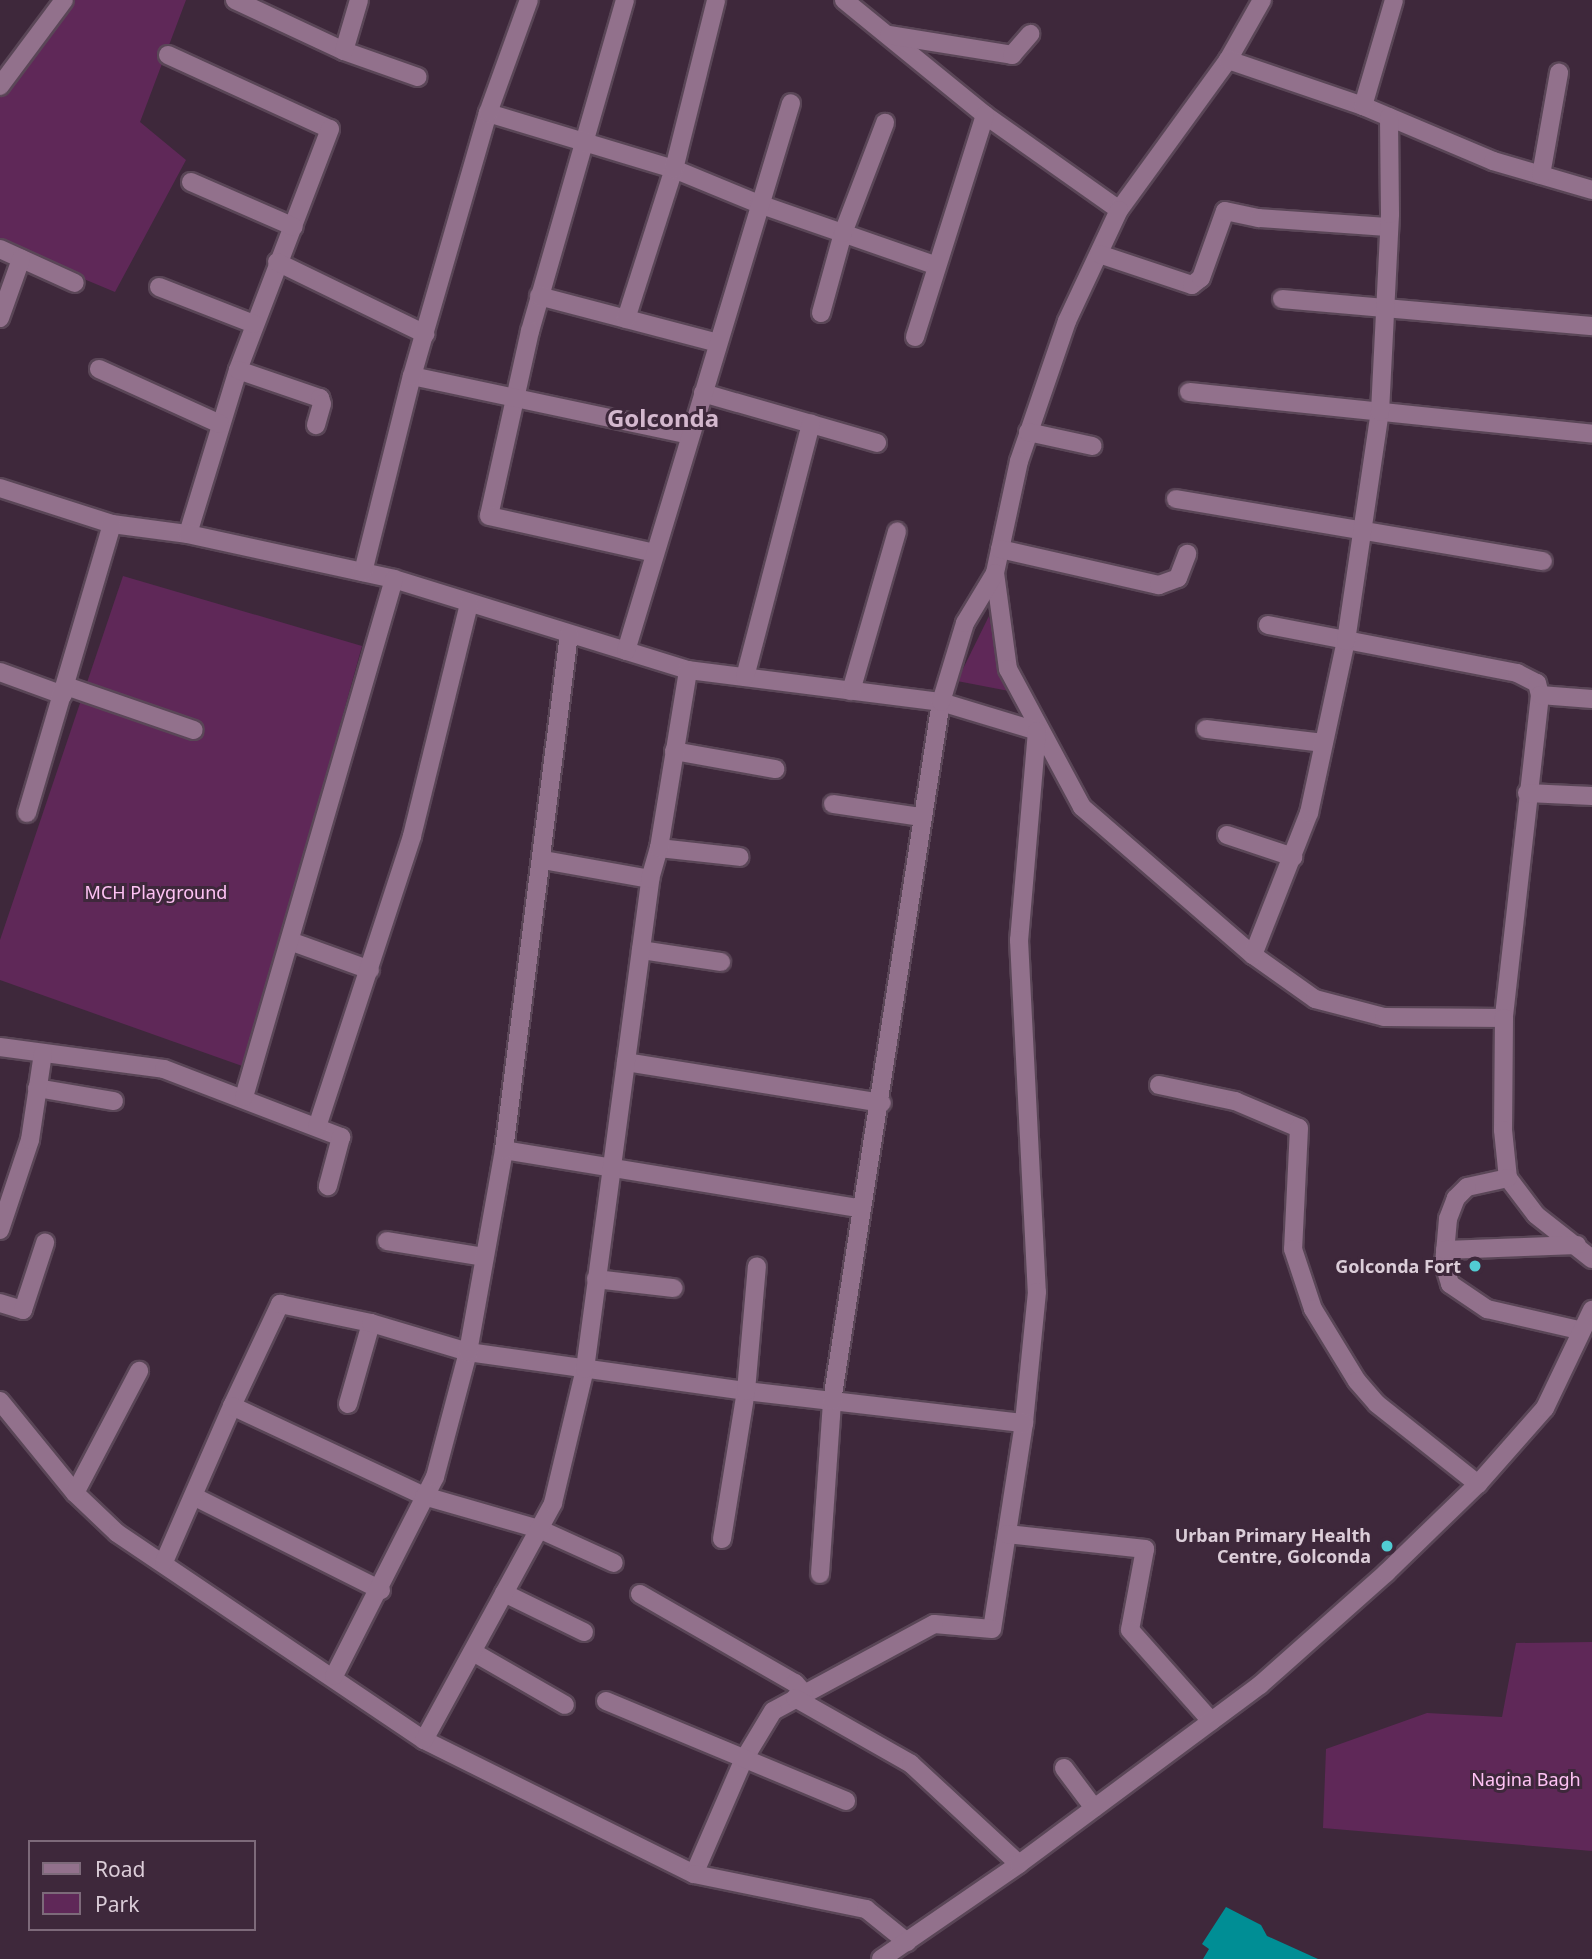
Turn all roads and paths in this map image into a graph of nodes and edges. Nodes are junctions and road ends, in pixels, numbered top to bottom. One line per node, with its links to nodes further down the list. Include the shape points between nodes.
1 (64, 0): 17 (street)
2 (235, 0): 12 (street)
3 (359, 0): 12 (street)
4 (529, 0): 20 (street)
5 (625, 0): 24 (street)
6 (716, 0): 25 (street)
7 (844, 0): 10 (street)
8 (1262, 0): 14 (street)
9 (1394, 0): 19 (street)
10 (886, 34): 11 (street, via 1012,55); 21 (street)
11 (1030, 34)
12 (344, 51): 16 (street)
13 (167, 55): 31 (street, via 330,130)
14 (1228, 60): 19 (street); 30 (street)
15 (1559, 73): 26 (street)
16 (418, 77)
17 (2, 78)
18 (791, 103): 29 (street)
19 (1363, 106): 22 (street)
20 (488, 113): 24 (street); 49 (street)
21 (985, 115): 30 (street); 38 (street)
22 (1389, 117): 26 (street, via 1493,161); 32 (street)
23 (884, 123): 33 (street)
24 (582, 142): 25 (street); 41 (street)
25 (674, 169): 29 (street); 46 (street)
26 (1541, 175): 28 (street)
27 (191, 182): 31 (street)
28 (1592, 190)
29 (758, 204): 33 (street); 51 (street)
30 (1119, 210): 35 (street)
31 (294, 227): 37 (street)
32 (1389, 227): 35 (street, via 1259,218 1225,211 1201,278 1192,285); 43 (street)
33 (843, 233): 38 (street); 44 (street)
34 (0, 249): 36 (street)
35 (1099, 254): 62 (street, via 1067,321)
36 (21, 258): 39 (street); 45 (street)
37 (277, 262): 47 (street); 49 (street)
38 (937, 266): 50 (street)
39 (75, 283)
40 (159, 287): 47 (street)
41 (539, 296): 46 (street); 57 (street)
42 (1282, 299): 43 (street)
43 (1384, 309): 48 (street); 58 (street)
44 (821, 313)
45 (0, 318)
46 (626, 319): 51 (street)
47 (254, 324): 53 (street)
48 (1592, 326)
49 (425, 334): 54 (street)
50 (915, 337)
51 (718, 343): 55 (street)
52 (99, 369): 60 (street)
53 (237, 370): 60 (street); 61 (street, via 320,398 323,404)
54 (412, 376): 57 (street); 77 (street)
55 (703, 393): 59 (street); 63 (street)
56 (1189, 393): 58 (street)
57 (518, 398): 63 (street); 74 (street, via 489,516)
58 (1380, 412): 64 (street); 70 (street)
59 (811, 423): 65 (street); 87 (street)
60 (220, 424): 72 (street)
61 (316, 425)
62 (1028, 432): 66 (street); 73 (street)
63 (690, 435): 74 (street)
64 (1592, 435)
65 (877, 443)
66 (1093, 446)
67 (0, 488): 69 (street)
68 (1176, 499): 70 (street)
69 (112, 524): 72 (street); 88 (street)
70 (1363, 528): 76 (street); 83 (street)
71 (897, 532): 89 (street)
72 (188, 534): 77 (street)
73 (1000, 549): 75 (street, via 1159,585 1178,578); 78 (street)
74 (656, 553): 84 (street)
75 (1187, 554)
76 (1544, 561)
77 (363, 572): 79 (street)
78 (995, 573): 92 (street, via 965,623); 95 (street, via 1008,669)
79 (394, 579): 80 (street); 110 (street)
80 (469, 604): 82 (street); 114 (street, via 412,836)
81 (1268, 625): 83 (street)
82 (569, 634): 84 (street); 108 (street)
83 (1346, 641): 90 (street, via 1526,675 1537,683); 96 (street)
84 (626, 651): 85 (street)
85 (688, 670): 87 (street); 97 (street)
86 (0, 672): 88 (street)
87 (745, 677): 89 (street)
88 (64, 690): 94 (street); 102 (street)
89 (850, 691): 92 (street)
90 (1540, 695): 91 (street); 99 (street)
91 (1592, 699)
92 (941, 702): 95 (street); 103 (street)
93 (1206, 729): 96 (street)
94 (194, 730)
95 (1037, 731): 112 (street, via 1082,807); 152 (street, via 1019,940 1037,1292)
96 (1323, 744): 107 (street, via 1309,813)
97 (674, 751): 98 (street); 105 (street)
98 (775, 769)
99 (1527, 793): 100 (street); 115 (street)
100 (1592, 796)
101 (834, 804): 103 (street)
102 (27, 813)
103 (921, 817): 123 (street)
104 (1227, 835): 107 (street)
105 (659, 848): 106 (street); 109 (street)
106 (740, 857)
107 (1293, 857): 112 (street)
108 (543, 860): 109 (street); 125 (street)
109 (650, 879): 111 (street)
110 (290, 942): 114 (street); 121 (street)
111 (640, 950): 113 (street); 118 (street)
112 (1253, 955): 115 (street, via 1315,999 1372,1014)
113 (722, 962)
114 (370, 970): 124 (street)
115 (1504, 1018): 127 (street, via 1503,1130)
116 (0, 1047): 117 (street)
117 (43, 1053): 120 (street); 121 (street, via 164,1069)
118 (626, 1062): 123 (street); 126 (street)
119 (1159, 1085): 153 (street, via 1235,1101 1299,1128 1293,1249 1313,1309 1357,1381 1377,1404)
120 (37, 1088): 122 (street); 130 (street, via 30,1140)
121 (244, 1097): 124 (street)
122 (114, 1101)
123 (881, 1103): 129 (street)
124 (317, 1127): 128 (street, via 341,1137)
125 (504, 1150): 126 (street); 135 (street)
126 (609, 1165): 129 (street); 138 (street)
127 (1508, 1178): 133 (street, via 1536,1214); 134 (street, via 1467,1187 1456,1198)
128 (328, 1186)
129 (860, 1208): 149 (street)
130 (0, 1230)
131 (387, 1241): 135 (street)
132 (46, 1243): 140 (street, via 23,1310)
133 (1577, 1245): 134 (street); 136 (street)
134 (1445, 1250): 143 (street, via 1450,1284 1465,1298 1487,1309)
135 (484, 1257): 144 (street)
136 (1592, 1259)
137 (757, 1266): 147 (street)
138 (596, 1279): 139 (street); 145 (street)
139 (673, 1288)
140 (0, 1303)
141 (1592, 1310): 143 (street)
142 (371, 1323): 144 (street); 150 (street); 151 (street, via 280,1304)
143 (1579, 1330): 153 (street, via 1545,1408)
144 (468, 1352): 145 (street); 155 (street, via 435,1477)
145 (585, 1369): 147 (street); 157 (street, via 553,1503)
146 (139, 1371): 154 (street)
147 (746, 1391): 149 (street); 159 (street)
148 (0, 1401): 154 (street)
149 (832, 1401): 152 (street); 162 (street)
150 (348, 1404)
151 (232, 1406): 155 (street); 156 (street)
152 (1024, 1423): 158 (street)
153 (1478, 1483): 172 (street, via 1380,1579 1260,1685)
154 (75, 1493): 160 (street, via 117,1533)
155 (424, 1496): 157 (street); 163 (street)
156 (195, 1497): 160 (street); 163 (street)
157 (539, 1528): 161 (street); 164 (street)
158 (1007, 1534): 169 (street, via 992,1629 934,1624); 172 (street, via 1145,1549 1130,1630)
159 (722, 1539)
160 (164, 1562): 168 (street)
161 (614, 1563)
162 (820, 1574)
163 (381, 1590): 168 (street)
164 (504, 1593): 166 (street); 167 (street)
165 (640, 1594): 169 (street, via 795,1683)
166 (584, 1632)
167 (473, 1652): 171 (street); 173 (street)
168 (334, 1676): 173 (street)
169 (799, 1695): 174 (street, via 773,1712); 178 (street, via 911,1764)
170 (606, 1701): 174 (street)
171 (565, 1704)
172 (1211, 1721): 177 (street)
173 (424, 1740): 179 (street)
174 (743, 1761): 176 (street); 179 (street)
175 (1063, 1768): 177 (street)
176 (846, 1801)
177 (1094, 1808): 178 (street)
178 (1019, 1864): 180 (street)
179 (694, 1874): 180 (street, via 866,1909)
180 (907, 1942): 181 (street)
181 (881, 1959)

